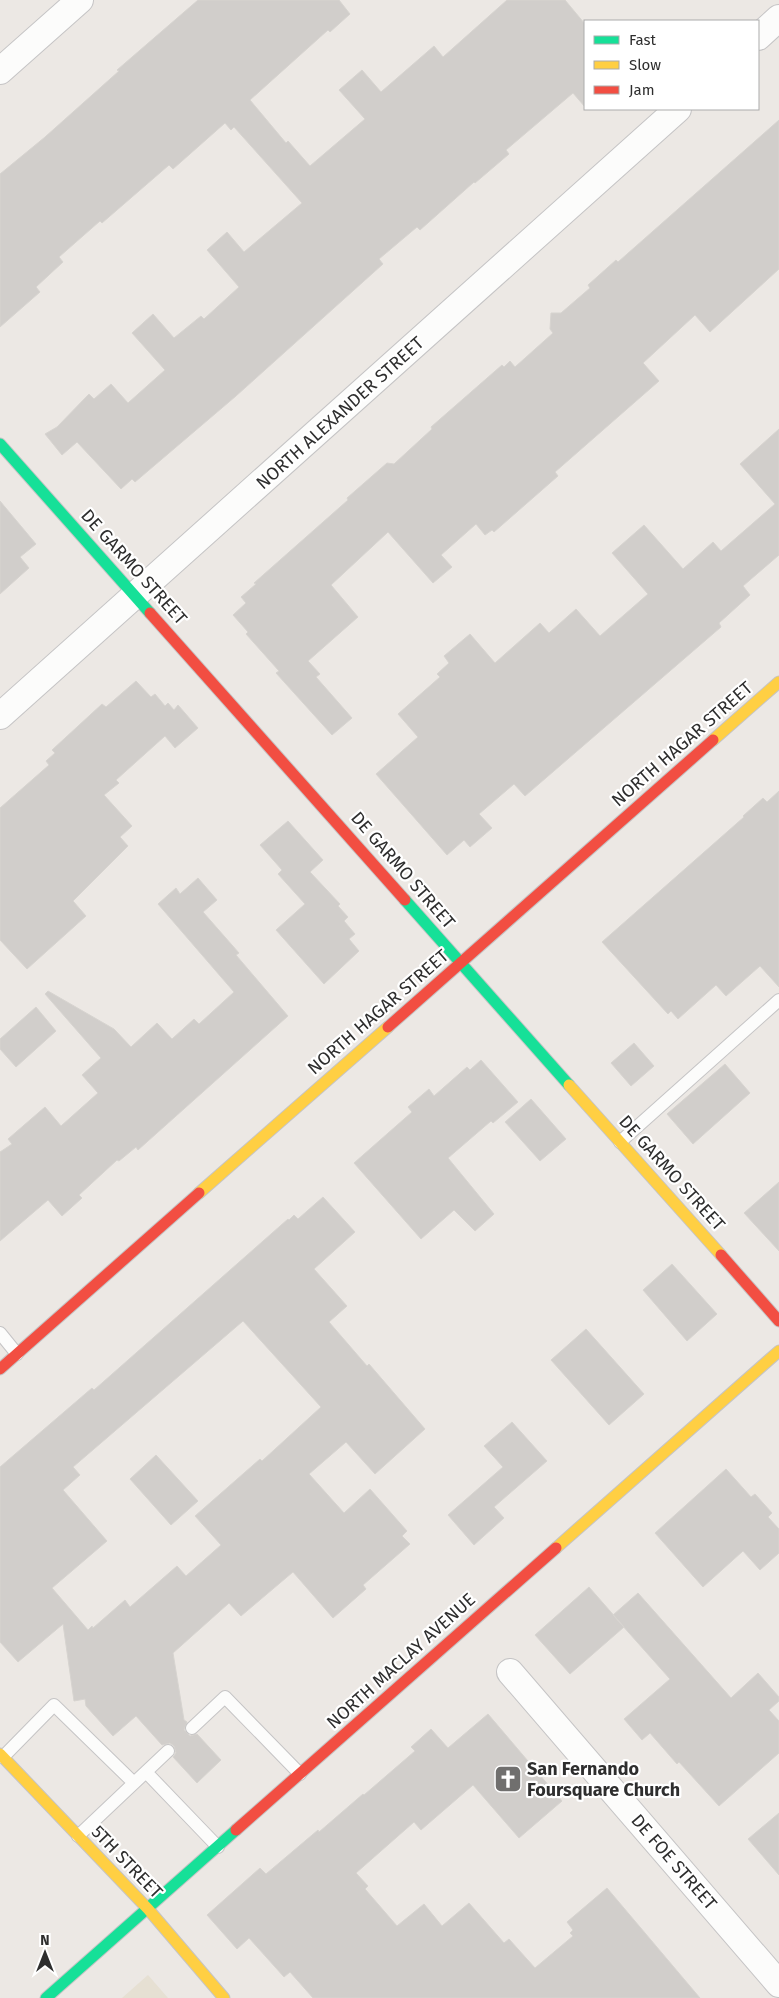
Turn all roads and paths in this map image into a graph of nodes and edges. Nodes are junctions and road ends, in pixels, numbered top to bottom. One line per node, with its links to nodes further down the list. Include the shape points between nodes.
1 (80, 0): 4 (street)
2 (779, 18): 3 (street)
3 (759, 36)
4 (0, 71)
5 (677, 110): 7 (street, NORTH ALEXANDER STREET)
6 (0, 444): 7 (street, DE GARMO STREET)
7 (136, 595): 9 (street, NORTH ALEXANDER STREET); 10 (street, DE GARMO STREET)
8 (779, 682): 10 (street, NORTH HAGAR STREET)
9 (0, 716)
10 (461, 962): 12 (street, DE GARMO STREET); 16 (street, NORTH HAGAR STREET)
11 (779, 1000): 12 (lane)
12 (620, 1142): 13 (street, DE GARMO STREET)
13 (779, 1321)
14 (0, 1334): 16 (lane)
15 (779, 1351): 23 (street, NORTH MACLAY AVENUE)
16 (17, 1354): 17 (street, NORTH HAGAR STREET)
17 (0, 1369)
18 (510, 1672): 28 (street, DE FOE STREET)
19 (192, 1728): 23 (lane, via 225,1697)
20 (168, 1751): 22 (lane)
21 (2, 1756): 24 (lane, via 54,1705); 25 (street, 5TH STREET)
22 (146, 1772): 24 (lane); 26 (lane)
23 (300, 1774): 26 (street, NORTH MACLAY AVENUE)
24 (134, 1783): 25 (lane)
25 (78, 1836): 27 (street, 5TH STREET)
26 (218, 1847): 27 (street, NORTH MACLAY AVENUE)
27 (148, 1909): 29 (street, NORTH MACLAY AVENUE); 30 (street, 5TH STREET)
28 (779, 1984)
29 (46, 1998)
30 (224, 1998)

